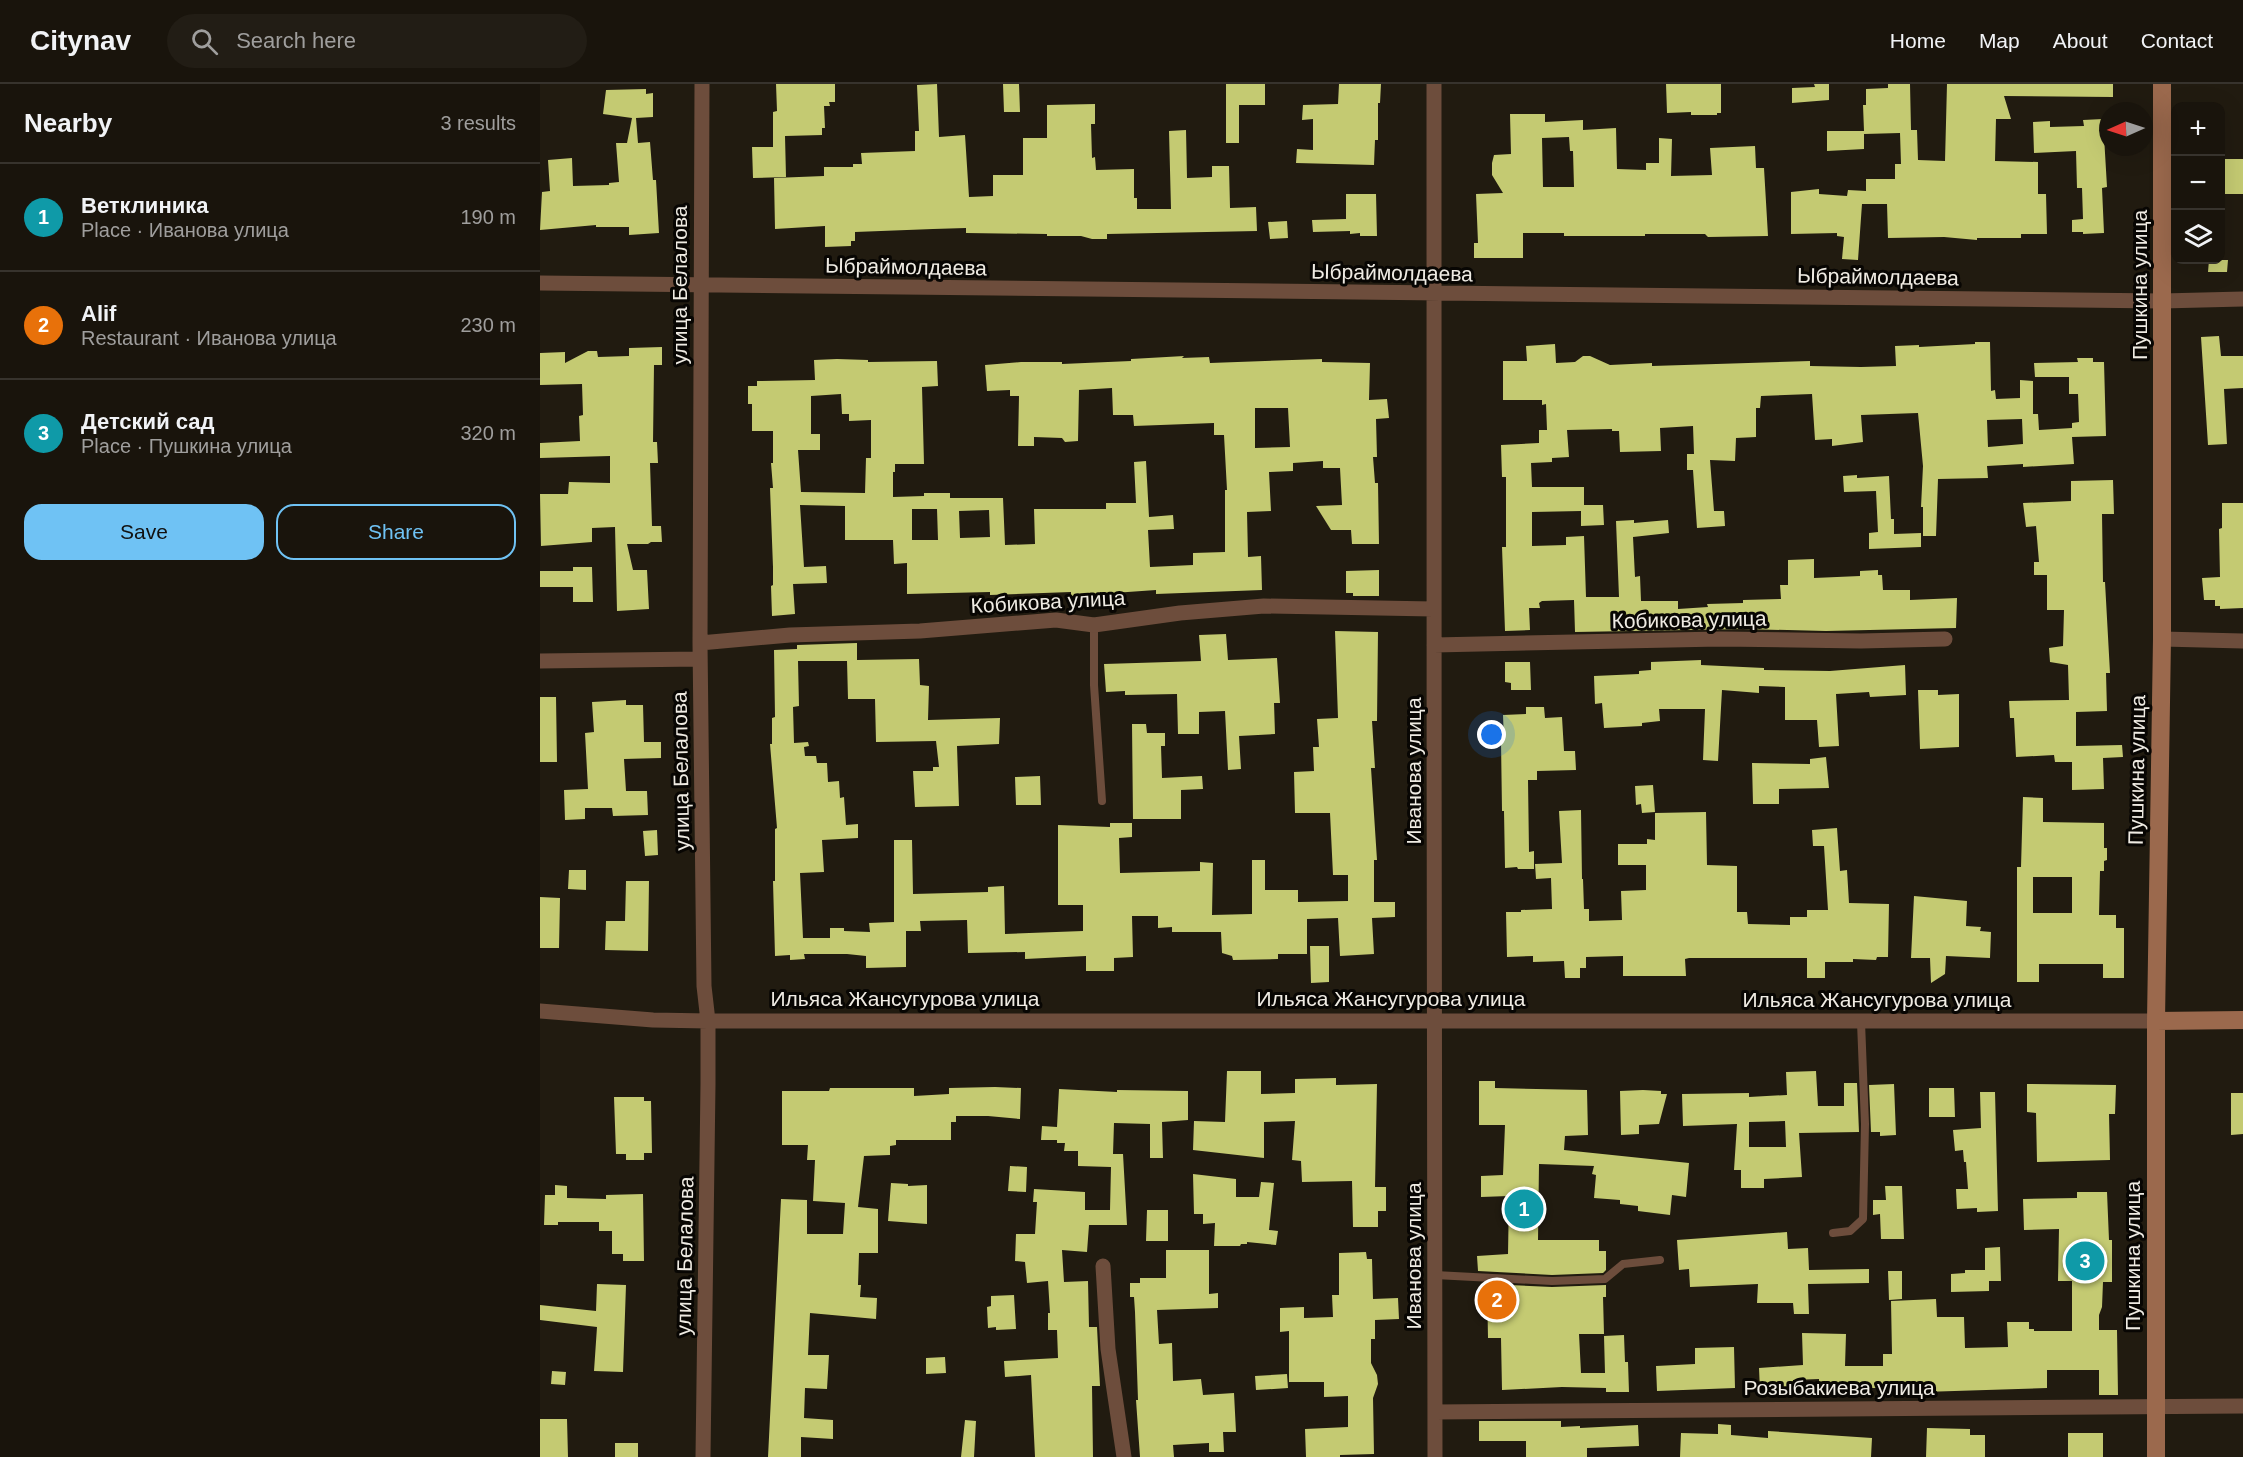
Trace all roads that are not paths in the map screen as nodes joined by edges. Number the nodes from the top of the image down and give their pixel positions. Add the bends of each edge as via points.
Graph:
1 (702, 84) edge
2 (1434, 84) edge
3 (2162, 84) edge
4 (540, 283) edge
5 (701, 286) junction
6 (1433, 294) junction
7 (2243, 299) edge
8 (2162, 301) junction
9 (1433, 609) junction
10 (1094, 625) junction
11 (1945, 639) dead end
12 (2162, 639) junction
13 (2243, 641) edge
14 (1434, 645) junction
15 (700, 651) junction
16 (540, 661) edge
17 (1102, 801) dead end
18 (540, 1011) edge
19 (2243, 1020) edge
20 (708, 1021) junction
21 (2156, 1021) junction
22 (1436, 1022) junction
23 (1861, 1022) junction
24 (1833, 1233) dead end
25 (1660, 1260) dead end
26 (1103, 1266) dead end
27 (1435, 1275) junction
28 (2156, 1406) junction
29 (2243, 1406) edge
30 (1435, 1412) junction
31 (703, 1457) edge
32 (1124, 1457) edge
33 (1435, 1457) edge
34 (2156, 1457) edge

1 - 5 street, улица Белалова
2 - 6 street, Иванова улица
3 - 8 street, Пушкина улица
4 - 5 street, Ыбраймолдаева
5 - 6 street, Ыбраймолдаева
5 - 15 street, улица Белалова
6 - 8 street, Ыбраймолдаева
6 - 9 street, Иванова улица
7 - 8 street, Ыбраймолдаева
8 - 12 street, Пушкина улица
9 - 10 street, Кобикова улица via 1264,606
9 - 14 street, Иванова улица
10 - 15 street, Кобикова улица via 1056,620 920,631 790,635
10 - 17 lane
11 - 14 street, Кобикова улица
12 - 13 street
12 - 21 street, Пушкина улица
14 - 22 street, Иванова улица
15 - 16 street, Кобикова улица
15 - 20 street, улица Белалова via 704,986
18 - 20 street, Ильяса Жансугурова улица
19 - 21 street, Ильяса Жансугурова улица
20 - 22 street, Ильяса Жансугурова улица
20 - 31 street, улица Белалова
21 - 23 street, Ильяса Жансугурова улица
21 - 28 street, Пушкина улица
22 - 23 street, Ильяса Жансугурова улица
22 - 27 street, Иванова улица
23 - 24 lane via 1863,1219 1850,1232
25 - 27 lane via 1623,1264 1605,1280
26 - 32 street via 1108,1349
27 - 30 street, Иванова улица
28 - 29 street, Розыбакиева улица
28 - 30 street, Розыбакиева улица
28 - 34 street, Пушкина улица
30 - 33 street, Иванова улица

